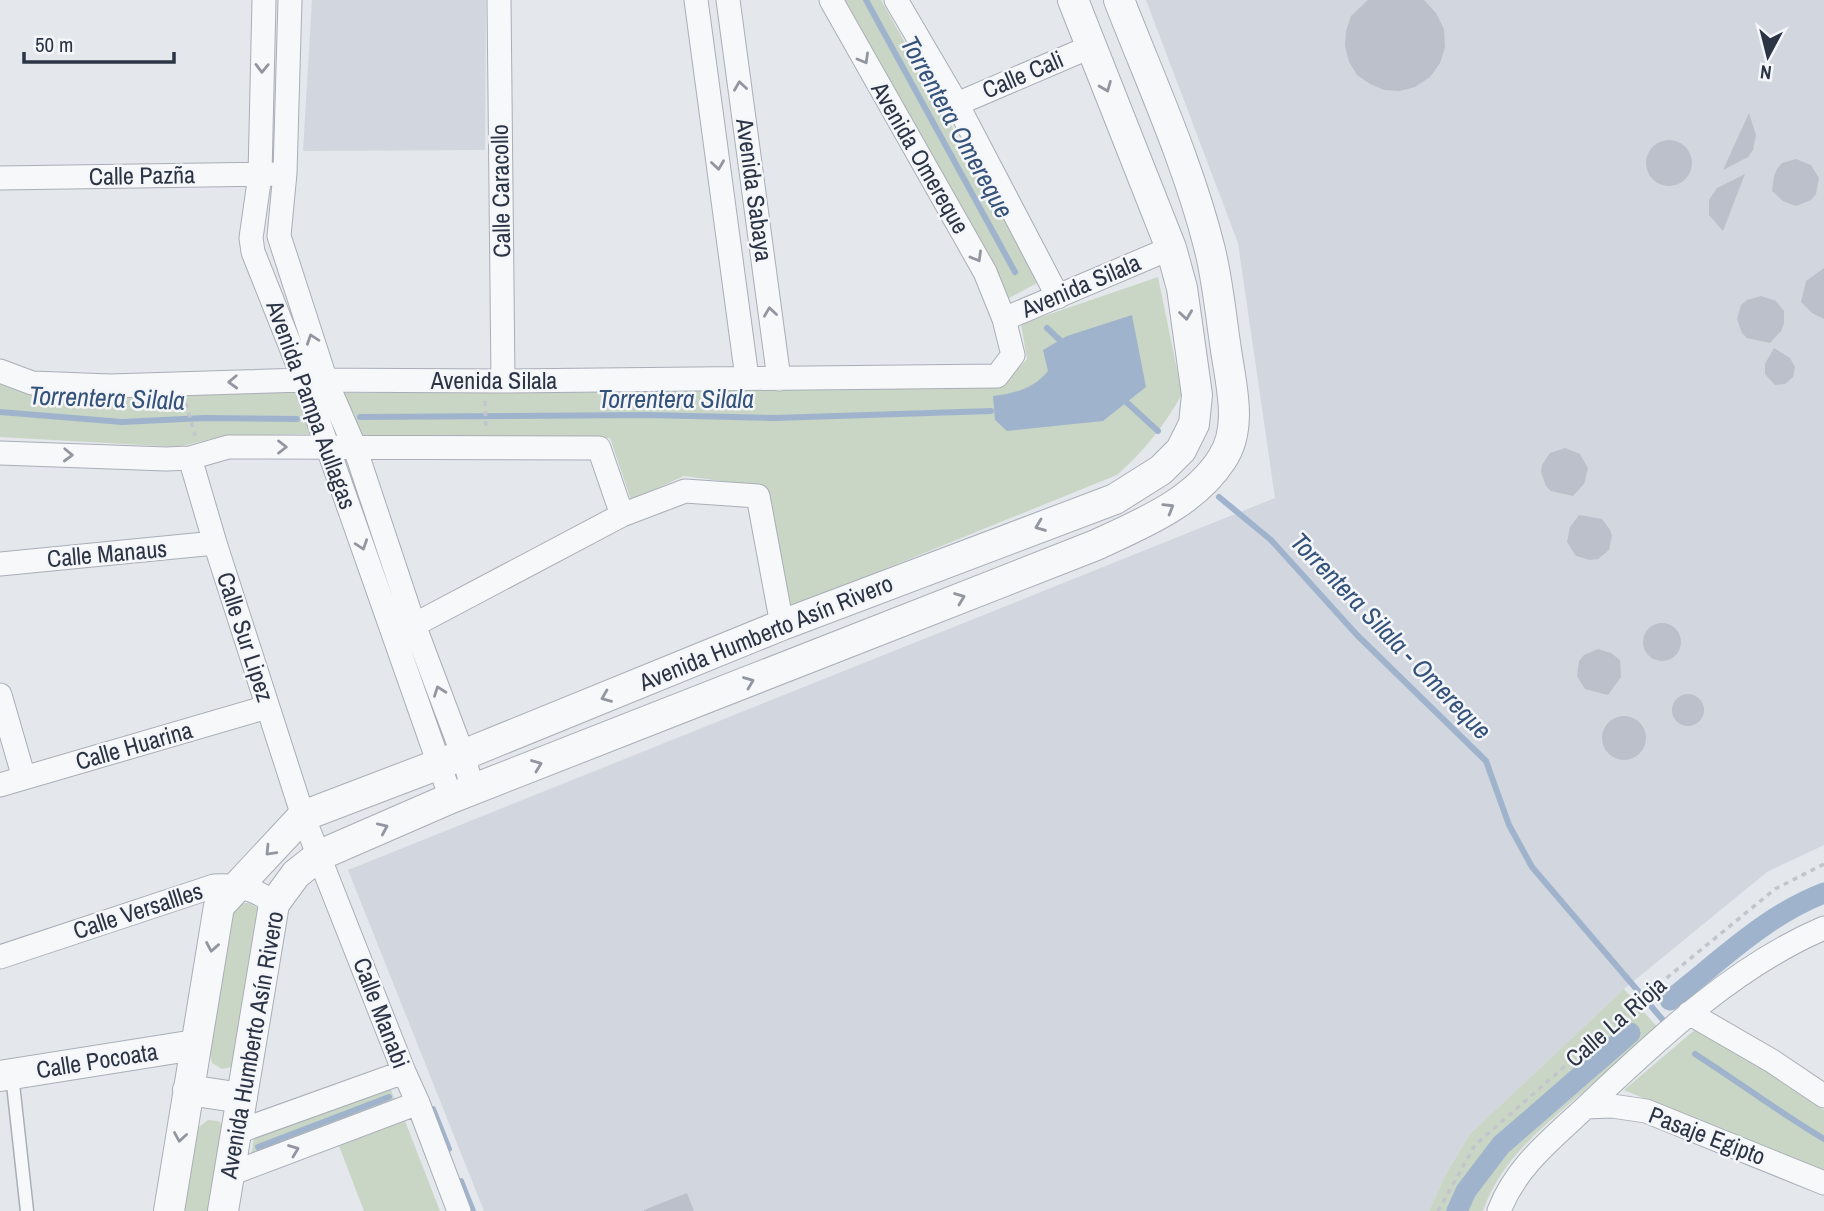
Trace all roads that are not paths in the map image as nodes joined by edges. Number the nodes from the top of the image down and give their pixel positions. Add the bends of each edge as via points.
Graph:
1 (264, 0) edge
2 (290, 0) edge
3 (499, 0) edge
4 (696, 0) edge
5 (729, 0) edge
6 (831, 0) edge
7 (896, 0) edge
8 (1073, 0) edge
9 (1119, 0) edge
10 (1090, 47) junction
11 (957, 104) junction
12 (285, 173) junction
13 (260, 175) junction
14 (0, 178) edge
15 (1171, 248) junction
16 (1058, 297) junction
17 (1004, 319) junction
18 (0, 371) edge
19 (747, 378) junction
20 (779, 379) junction
21 (315, 380) junction
22 (503, 381) junction
23 (328, 446) junction
24 (355, 448) junction
25 (0, 453) edge
26 (190, 458) junction
27 (1080, 511) junction
28 (622, 515) junction
29 (215, 544) junction
30 (1096, 545) junction
31 (0, 564) edge
32 (414, 625) junction
33 (782, 625) junction
34 (0, 695) edge
35 (267, 707) junction
36 (450, 759) junction
37 (24, 778) junction
38 (0, 785) edge
39 (462, 794) junction
40 (303, 816) junction
41 (320, 855) junction
42 (237, 885) junction
43 (274, 904) junction
44 (1824, 928) edge
45 (0, 957) edge
46 (1689, 1013) junction
47 (195, 1045) junction
48 (404, 1073) junction
49 (6, 1076) edge
50 (188, 1090) junction
51 (1824, 1096) edge
52 (242, 1098) junction
53 (418, 1103) junction
54 (1586, 1107) junction
55 (237, 1132) junction
56 (230, 1174) junction
57 (1824, 1183) edge
58 (27, 1211) edge
59 (169, 1211) edge
60 (223, 1211) edge
61 (459, 1211) edge
62 (1499, 1211) edge

1 -> 13 street, Avenida Pampa Aullagas
2 - 12 street, Avenida Pampa Aullagas
3 - 22 street, Calle Caracollo
4 -> 19 street, Avenida Sabaya
20 -> 5 street, Avenida Sabaya
6 -> 17 street, Avenida Omereque via 985,272
7 - 11 street
8 - 10 street, Avenida Humberto Asín Rivero
30 -> 9 street, Avenida Humberto Asín Rivero via 1140,525 1200,486 1223,459 1233,434 1233,397 1210,251 1183,166
10 - 11 street, Calle Cali
10 -> 15 street, Avenida Humberto Asín Rivero
11 - 16 street
12 - 13 street, Calle Pazña
21 -> 12 street, Avenida Pampa Aullagas via 279,236
13 - 14 street, Calle Pazña
13 - 21 street, Avenida Pampa Aullagas via 253,252
15 - 16 street, Avenida Silala
15 -> 27 street, Avenida Humberto Asín Rivero via 1182,288 1198,395 1194,424 1181,450 1161,470 1115,499
16 - 17 street, Avenida Silala
17 - 20 street, Avenida Silala via 1013,355 997,376
21 -> 18 street, Avenida Silala via 110,386 32,383
19 - 20 street, Avenida Silala
19 - 22 street, Avenida Silala
21 - 22 street, Avenida Silala
21 - 23 street, Avenida Pampa Aullagas
21 - 24 street, Avenida Pampa Aullagas
23 - 24 street
26 -> 23 street via 228,447
23 -> 36 street, Avenida Pampa Aullagas
24 - 28 street via 599,447
24 - 32 street, Avenida Pampa Aullagas
25 -> 26 street
26 - 29 street, Calle Sur Lipez
27 - 30 street
27 -> 33 street, Avenida Humberto Asín Rivero
28 - 32 street
28 - 33 street via 685,491 758,496
29 - 31 street, Calle Manaus
29 - 35 street, Calle Sur Lipez
39 -> 30 street, Avenida Humberto Asín Rivero
36 -> 32 street, Avenida Pampa Aullagas
33 -> 36 street, Avenida Humberto Asín Rivero
34 - 37 street
35 - 37 street, Calle Huarina
35 - 40 street, Calle Sur Lipez
36 - 39 street, Avenida Pampa Aullagas
36 - 40 street, Avenida Humberto Asín Rivero
37 - 38 street, Calle Huarina
41 -> 39 street, Avenida Humberto Asín Rivero
40 - 41 street, Calle Manabi
40 -> 42 street, Avenida Humberto Asín Rivero
41 - 43 street, Avenida Humberto Asín Rivero via 296,874
41 - 48 street, Calle Manabi
42 - 43 street, Calle Versallles
42 - 45 street, Calle Versallles via 214,886
42 -> 47 street, Avenida Humberto Asín Rivero via 219,906
43 - 52 street, Avenida Humberto Asín Rivero
44 - 46 street, Calle La Rioja via 1792,942
46 - 51 street
46 - 54 street, Calle La Rioja
47 - 49 street, Calle Pocoata
47 - 50 street, Avenida Humberto Asín Rivero
48 - 53 street, Calle Manabi
48 - 55 street
49 - 58 lane
50 - 52 street
50 -> 59 street, Avenida Humberto Asín Rivero
52 - 55 street, Avenida Humberto Asín Rivero
56 -> 53 street
53 - 61 street, Calle Manabi
54 - 57 street, Pasaje Egipto via 1612,1105 1646,1111
54 - 62 street, Calle La Rioja via 1524,1166
55 - 56 street, Avenida Humberto Asín Rivero
56 - 60 street, Avenida Humberto Asín Rivero

